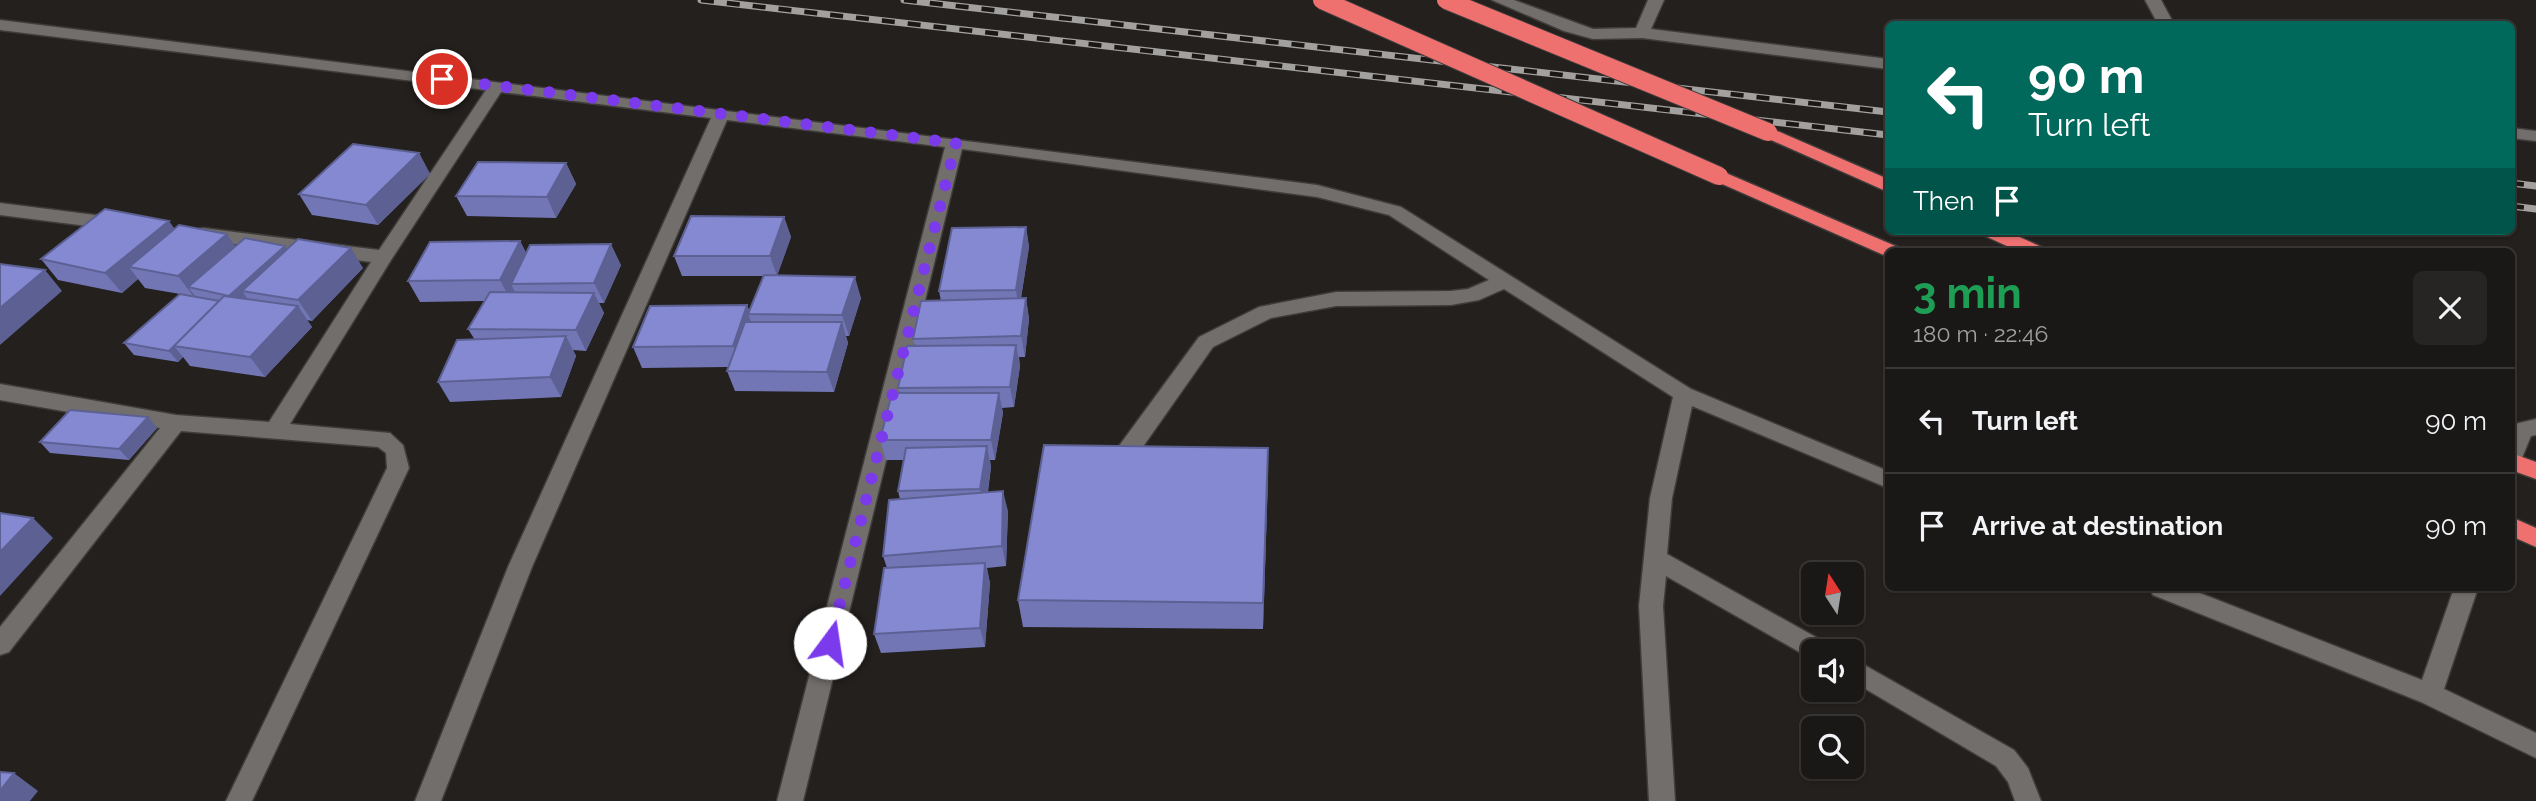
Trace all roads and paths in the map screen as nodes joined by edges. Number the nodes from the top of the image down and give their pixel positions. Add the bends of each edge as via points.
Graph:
1 (1322, 0) edge
2 (1446, 0) edge
3 (1500, 0) edge
4 (1656, 0) edge
5 (2153, 0) edge
6 (2164, 21) edge
7 (0, 25) edge
8 (1642, 33) junction
9 (1885, 64) edge
10 (497, 86) junction
11 (721, 114) junction
12 (2515, 133) edge
13 (2536, 136) edge
14 (956, 143) junction
15 (1885, 185) edge
16 (0, 209) edge
17 (137, 226) edge
18 (178, 231) edge
19 (1999, 235) edge
20 (1885, 248) edge
21 (2028, 248) edge
22 (384, 257) junction
23 (1504, 281) junction
24 (0, 391) edge
25 (1684, 394) junction
26 (176, 422) junction
27 (2536, 427) edge
28 (275, 431) junction
29 (2515, 450) edge
30 (1127, 452) edge
31 (2515, 462) edge
32 (2536, 471) edge
33 (1885, 479) edge
34 (2515, 528) edge
35 (2536, 538) edge
36 (1656, 559) junction
37 (2169, 591) edge
38 (2465, 591) edge
39 (1801, 641) edge
40 (0, 645) edge
41 (1864, 676) edge
42 (2430, 694) junction
43 (2536, 746) edge
44 (239, 801) edge
45 (428, 801) edge
46 (790, 801) edge
47 (1662, 801) edge
48 (2028, 801) edge

1 - 20 highway, bridge
2 - 15 highway, bridge
3 - 8 street via 1570,29 1593,34
4 - 8 street
5 - 6 street
7 - 10 street
8 - 9 street
10 - 11 street
10 - 22 street
11 - 14 street
11 - 45 street via 520,567
12 - 13 street
14 - 23 street via 1317,191 1395,211
14 - 46 street
16 - 17 street
18 - 22 street
19 - 21 highway
22 - 28 street
23 - 25 street
23 - 30 street via 1472,295 1451,298 1336,299 1266,312 1206,342
24 - 26 street
25 - 33 street
25 - 36 street via 1661,498
26 - 28 street
26 - 40 street
27 - 29 street via 2523,430
28 - 44 street via 383,439 394,445 398,468
31 - 32 highway
34 - 35 highway
36 - 39 street
36 - 47 street via 1651,606
37 - 42 street
38 - 42 street
41 - 48 street via 2005,758 2019,776
42 - 43 street

